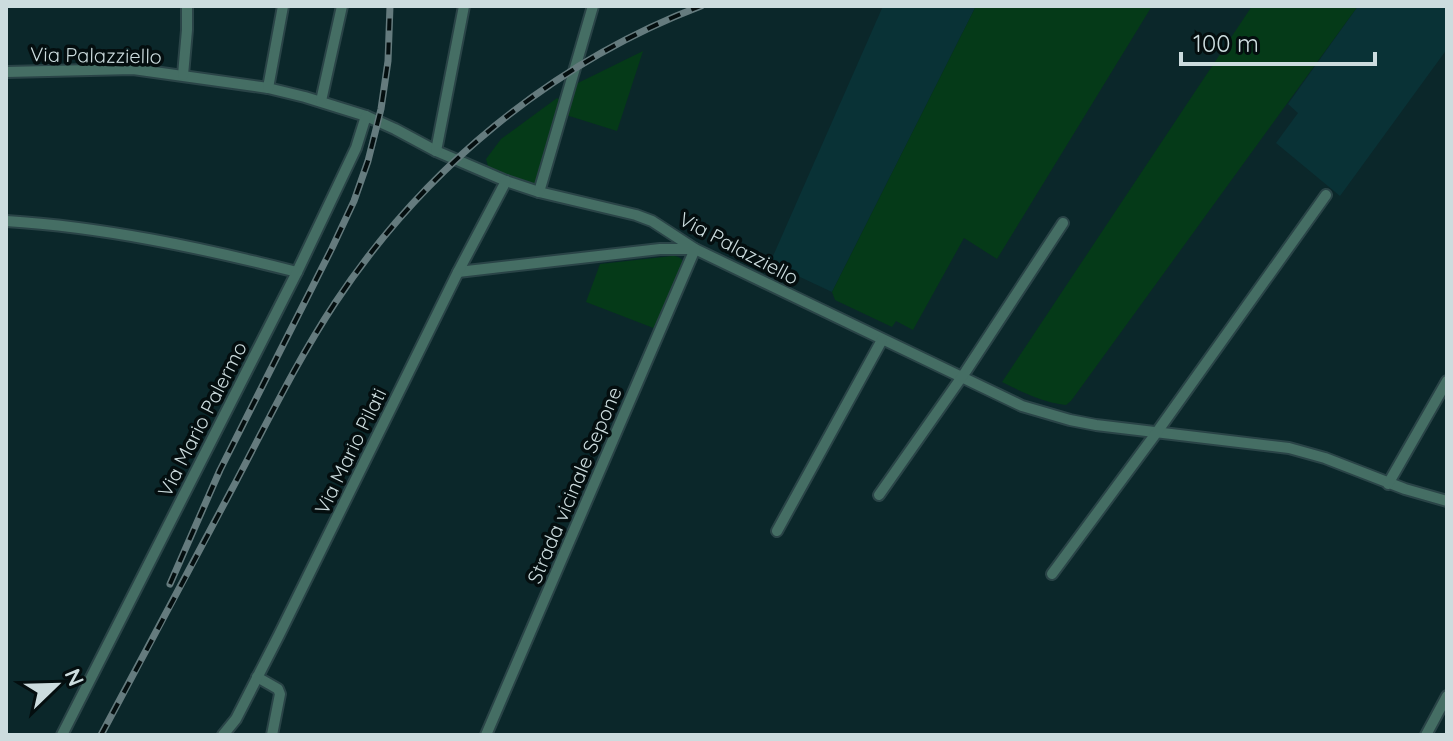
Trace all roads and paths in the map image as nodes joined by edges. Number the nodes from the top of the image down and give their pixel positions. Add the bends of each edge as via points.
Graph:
1 (187, 6) edge
2 (283, 6) edge
3 (342, 6) edge
4 (464, 6) edge
5 (593, 6) edge
6 (6, 72) edge
7 (183, 75) junction
8 (268, 88) junction
9 (321, 101) junction
10 (366, 116) junction
11 (436, 151) junction
12 (506, 181) junction
13 (539, 192) junction
14 (1326, 195) dead end
15 (6, 221) edge
16 (1063, 223) dead end
17 (695, 249) junction
18 (297, 272) junction
19 (458, 272) junction
20 (882, 340) junction
21 (962, 377) junction
22 (1447, 381) edge
23 (1157, 432) junction
24 (1388, 484) junction
25 (879, 495) dead end
26 (1447, 501) edge
27 (777, 531) dead end
28 (1052, 574) dead end
29 (257, 677) junction
30 (1447, 696) edge
31 (62, 735) edge
32 (223, 735) edge
33 (272, 735) edge
34 (486, 735) edge
35 (1426, 735) edge

1 - 7 street
2 - 8 street
3 - 9 street
4 - 11 street
5 - 13 street
6 - 7 street, Via Palazziello via 133,69
7 - 8 street, Via Palazziello
8 - 9 street, Via Palazziello
9 - 10 street, Via Palazziello
10 - 11 street, Via Palazziello
10 - 18 street, Via Mario Palermo
11 - 12 street, Via Palazziello
12 - 13 street, Via Palazziello
12 - 19 street, Via Mario Pilati
13 - 17 street, Via Palazziello via 636,215
14 - 23 street
15 - 18 street via 134,236
16 - 21 street
17 - 19 street
17 - 20 street, Via Palazziello
17 - 34 street, Strada vicinale Sepone
18 - 31 street, Via Mario Palermo
19 - 29 street, Via Mario Pilati
20 - 21 street, Via Palazziello
20 - 27 street
21 - 23 street, Via Palazziello via 1022,406 1070,420
21 - 25 street
22 - 24 street
23 - 24 street, Via Palazziello via 1289,448
23 - 28 street
24 - 26 street, Via Palazziello
29 - 32 street, Via Mario Pilati
29 - 33 street via 280,694
30 - 35 street

